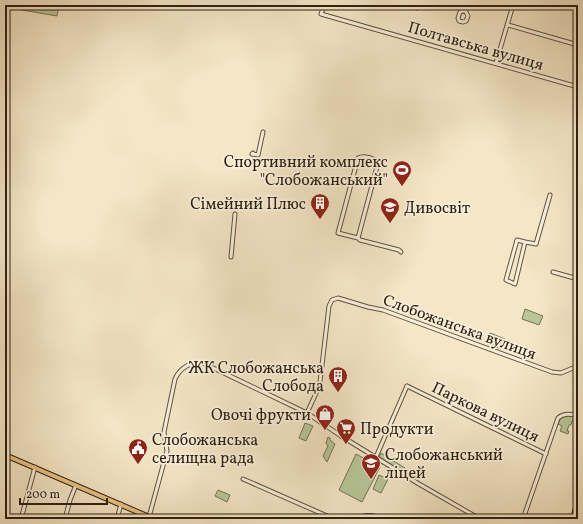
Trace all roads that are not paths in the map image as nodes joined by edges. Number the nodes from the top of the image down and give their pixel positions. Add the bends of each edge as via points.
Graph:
1 (324, 5) edge
2 (413, 5) edge
3 (420, 5) edge
4 (467, 5) edge
5 (513, 5) edge
6 (465, 10) dead end
7 (508, 25) junction
8 (578, 45) edge
9 (496, 63) junction
10 (578, 87) edge
11 (263, 132) dead end
12 (253, 153) dead end
13 (550, 195) dead end
14 (236, 214) dead end
15 (358, 238) junction
16 (525, 242) junction
17 (400, 252) dead end
18 (231, 257) dead end
19 (553, 272) dead end
20 (578, 279) edge
21 (578, 366) edge
22 (307, 413) junction
23 (578, 414) edge
24 (546, 454) junction
25 (5, 455) edge
26 (376, 457) junction
27 (35, 468) junction
28 (243, 479) dead end
29 (76, 485) junction
30 (578, 500) edge
31 (121, 504) junction
32 (149, 517) junction
33 (21, 519) edge
34 (65, 519) edge
35 (117, 519) edge
36 (154, 519) edge
37 (334, 519) edge
38 (355, 519) edge
39 (385, 519) edge
40 (480, 519) edge
41 (523, 519) edge
42 (573, 519) edge

1 - 9 street, Полтавська вулиця via 321,14
2 - 3 street via 416,8
4 - 6 street
5 - 7 street
7 - 8 street
7 - 9 street
9 - 10 street, Полтавська вулиця
11 - 12 street via 258,155
13 - 16 street via 536,244
14 - 18 street
15 - 15 street via 378,163 372,158 362,156 358,158 338,233
15 - 17 street
16 - 16 street via 522,256 515,284 506,280 517,240
19 - 20 street
21 - 22 street, Слобожанська вулиця via 561,373 552,372 383,310 338,298 332,300 329,306 320,382
22 - 26 street
22 - 32 street via 203,363 189,365 179,372 175,379 164,432 168,451
23 - 24 street via 566,414 558,418
24 - 26 street, Паркова вулиця via 407,386
24 - 41 street
25 - 27 main road
26 - 40 street
27 - 29 main road
27 - 33 street
28 - 37 street
29 - 31 main road
29 - 34 street
30 - 42 main road
31 - 32 main road
31 - 35 street
32 - 36 main road
38 - 39 street via 360,516 372,516

